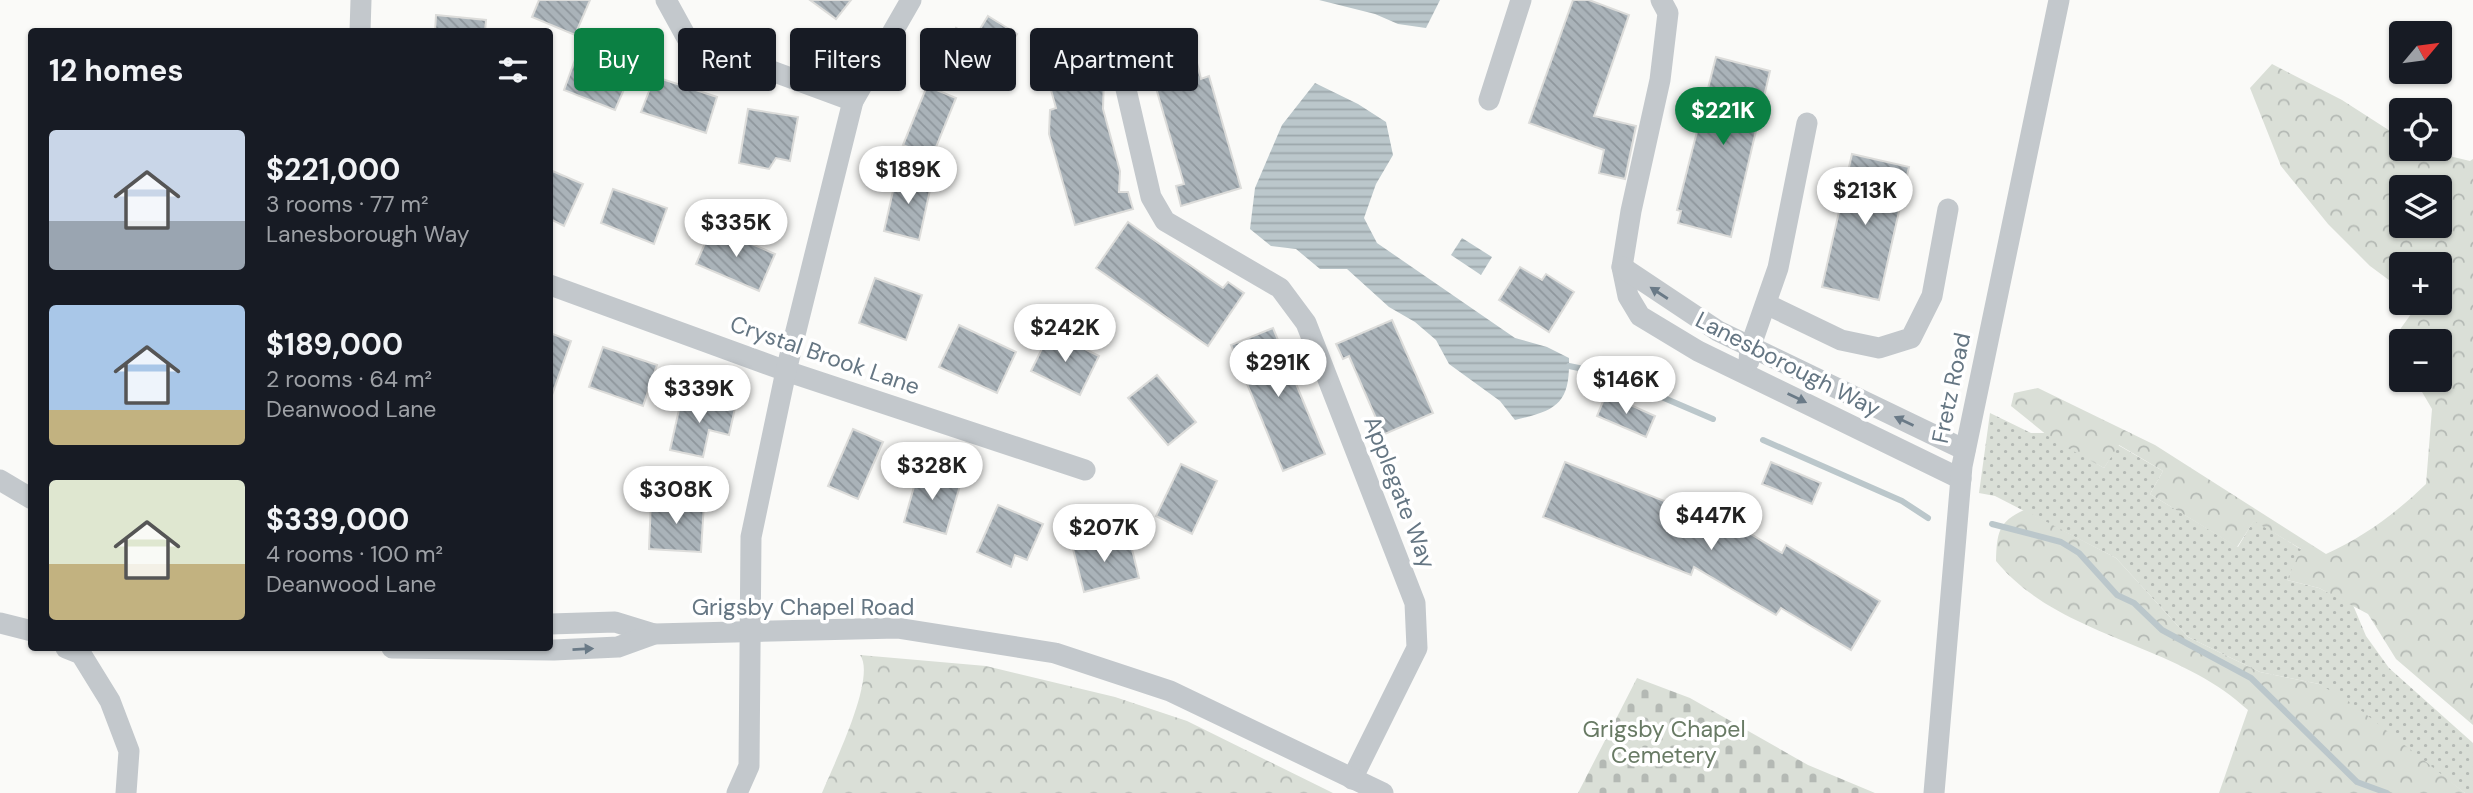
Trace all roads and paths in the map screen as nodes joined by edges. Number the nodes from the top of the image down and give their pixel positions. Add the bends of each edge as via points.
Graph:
1 (361, 0) edge
2 (666, 0) edge
3 (911, 0) edge
4 (1521, 0) edge
5 (1661, 0) edge
6 (2059, 0) edge
7 (360, 28) edge
8 (1126, 91) edge
9 (1489, 100) dead end
10 (853, 101) junction
11 (1807, 123) dead end
12 (1948, 209) dead end
13 (1622, 267) junction
14 (553, 286) edge
15 (1766, 304) junction
16 (1750, 348) junction
17 (786, 371) junction
18 (1747, 374) junction
19 (1866, 403) junction
20 (1854, 427) junction
21 (1965, 450) junction
22 (1084, 470) dead end
23 (1961, 479) junction
24 (0, 480) edge
25 (28, 497) edge
26 (0, 623) edge
27 (553, 624) edge
28 (28, 630) edge
29 (752, 631) junction
30 (654, 634) junction
31 (553, 650) edge
32 (78, 651) edge
33 (1352, 779) junction
34 (126, 793) edge
35 (737, 793) edge
36 (1383, 793) edge
37 (1934, 793) edge

1 - 7 street
2 - 10 street via 688,40
3 - 10 street
4 - 9 street
5 - 13 street, Lanesborough Way via 1668,13 1660,80
6 - 21 street, Fretz Road
8 - 33 street, Applegate Way via 1151,197 1165,221 1280,288 1306,323 1415,603 1418,648
10 - 17 street
11 - 15 street via 1778,268
12 - 15 street via 1932,296 1911,338 1879,348 1841,340
16 -> 13 street, Lanesborough Way
13 - 18 street, Lanesborough Way via 1628,296 1640,316
14 - 17 street, Crystal Brook Lane
15 - 16 street
16 - 18 street
16 - 19 street, Lanesborough Way
17 - 22 street, Crystal Brook Lane
17 - 29 street via 751,537
18 -> 20 street, Lanesborough Way
19 - 20 street
21 -> 19 street, Lanesborough Way
20 - 23 street, Lanesborough Way
21 - 23 street, Fretz Road
23 - 37 street, Fretz Road
24 - 25 street
26 - 28 street
27 - 30 street, Grigsby Chapel Road via 615,622
29 - 30 street, Grigsby Chapel Road
29 - 33 street, Grigsby Chapel Road via 897,628 1055,653 1170,691
29 - 35 street via 748,766
31 -> 30 street, Grigsby Chapel Road via 618,647
32 - 34 street via 110,701 129,751
33 - 36 street, Grigsby Chapel Road

